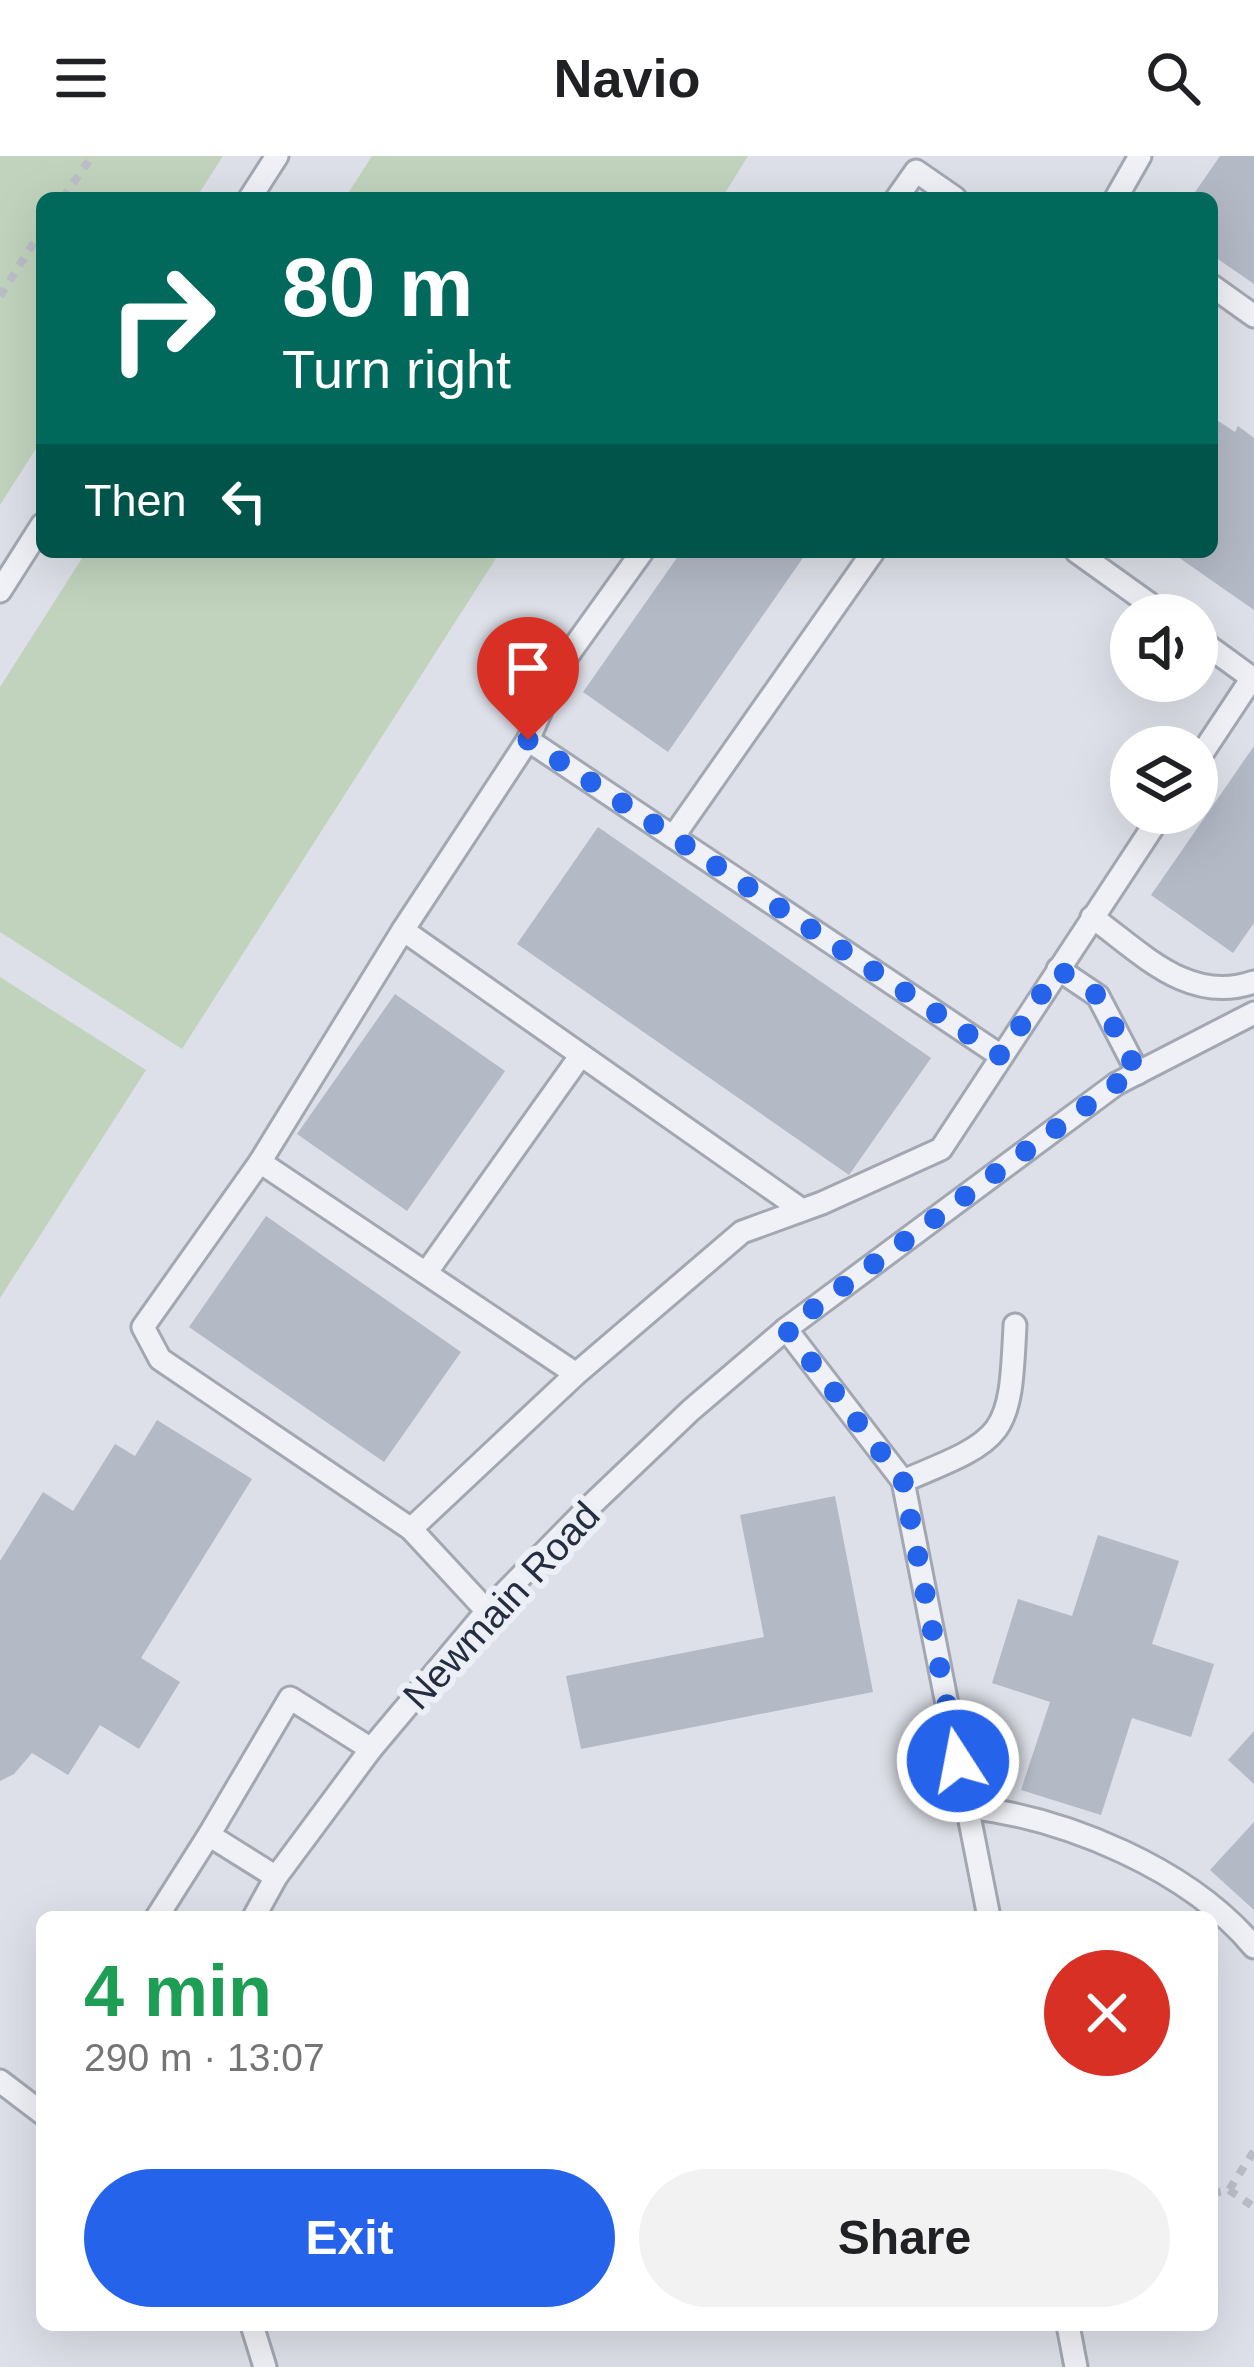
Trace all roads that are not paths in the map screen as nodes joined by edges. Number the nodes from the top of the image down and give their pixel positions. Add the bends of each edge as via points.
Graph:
1 (277, 156) edge
2 (1140, 156) edge
3 (254, 192) edge
4 (901, 192) edge
5 (946, 192) edge
6 (1119, 192) edge
7 (1218, 290) edge
8 (1254, 316) edge
9 (36, 534) edge
10 (638, 558) edge
11 (869, 558) edge
12 (1086, 558) edge
13 (0, 591) edge
14 (1136, 594) edge
15 (1218, 653) edge
16 (1218, 729) edge
17 (528, 740) junction
18 (1148, 834) edge
19 (673, 837) junction
20 (1092, 917) junction
21 (403, 930) junction
22 (1058, 969) junction
23 (1254, 982) edge
24 (1254, 1013) edge
25 (581, 1055) junction
26 (1001, 1056) junction
27 (1138, 1073) junction
28 (260, 1162) junction
29 (802, 1210) junction
30 (426, 1273) junction
31 (1015, 1325) dead end
32 (786, 1329) junction
33 (576, 1374) junction
34 (903, 1481) junction
35 (411, 1529) junction
36 (487, 1611) junction
37 (371, 1749) junction
38 (968, 1808) junction
39 (209, 1835) junction
40 (276, 1877) junction
41 (161, 1911) edge
42 (257, 1911) edge
43 (988, 1911) edge
44 (1217, 1911) edge
45 (1218, 1912) edge
46 (1254, 1947) edge
47 (0, 2081) edge
48 (36, 2109) edge
49 (254, 2331) edge
50 (1070, 2331) edge
51 (265, 2367) edge
52 (1076, 2367) edge

1 - 3 lane
2 - 6 lane
4 - 5 lane via 916,171
7 - 8 lane
9 - 13 lane
10 - 17 lane via 560,665
11 - 19 lane
12 - 14 lane
15 - 16 lane via 1252,678
17 - 19 lane
17 - 21 lane
18 - 20 lane
19 - 26 lane
20 - 22 lane
20 - 23 lane via 1185,983 1232,990
21 - 25 lane
21 - 28 lane
22 - 26 lane
22 - 27 lane via 1098,996
24 - 27 lane, Newmain Road
25 - 29 lane
25 - 30 lane
26 - 29 lane via 941,1149
27 - 32 lane, Newmain Road
28 - 30 lane
28 - 35 lane via 142,1327 160,1359
29 - 33 lane via 742,1232
30 - 33 lane
31 - 34 lane via 1012,1394 1001,1424 986,1442
32 - 34 lane
32 - 36 lane, Newmain Road
33 - 35 lane
34 - 38 lane
35 - 36 lane
36 - 37 lane, Newmain Road
37 - 39 lane via 290,1698
37 - 40 lane, Newmain Road
38 - 43 lane
38 - 44 lane via 1018,1813 1150,1864
39 - 40 lane
39 - 41 lane
40 - 42 lane, Newmain Road
45 - 46 lane
47 - 48 lane
49 - 51 lane
50 - 52 lane

